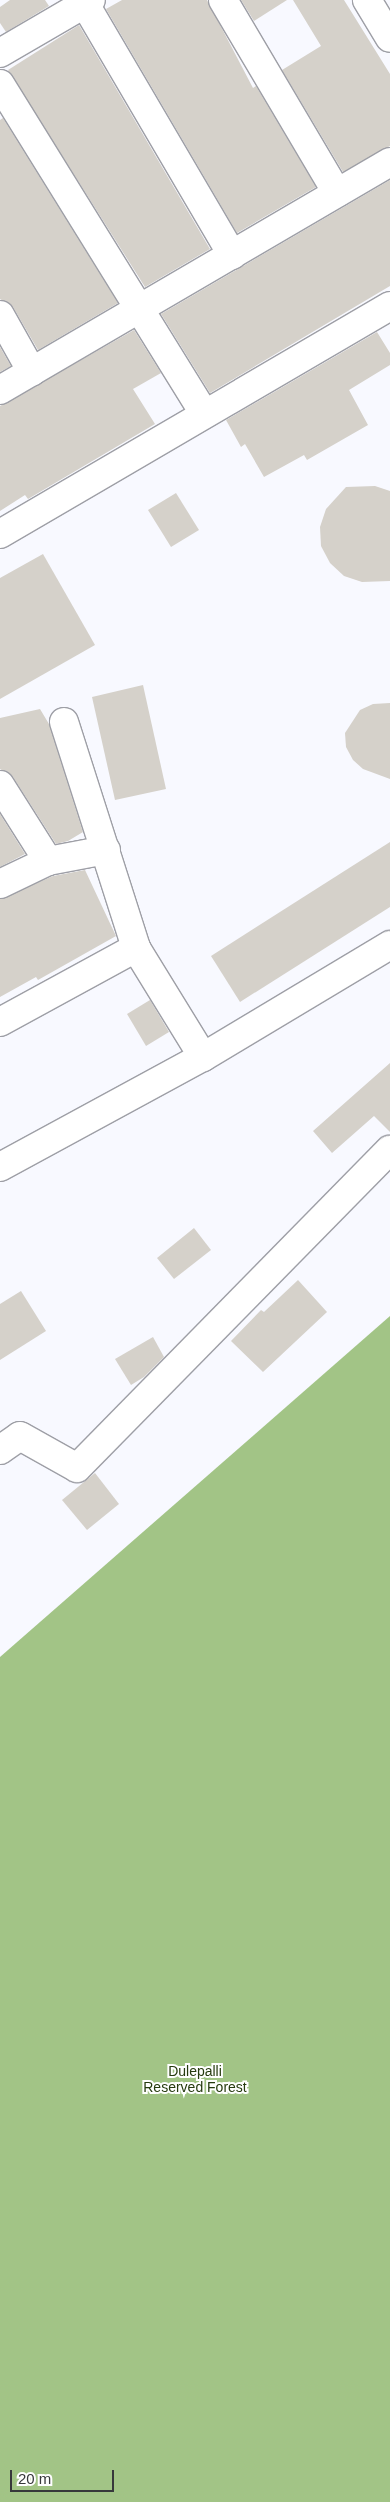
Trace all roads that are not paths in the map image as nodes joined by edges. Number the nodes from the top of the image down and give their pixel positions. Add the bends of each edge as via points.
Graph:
1 (223, 0) edge
2 (367, 0) edge
3 (88, 2) edge
4 (390, 38) edge
5 (0, 53) edge
6 (0, 84) edge
7 (390, 162) edge
8 (338, 192) junction
9 (232, 255) junction
10 (390, 306) edge
11 (139, 309) junction
12 (0, 316) edge
13 (32, 372) junction
14 (0, 390) edge
15 (205, 414) junction
16 (0, 534) edge
17 (64, 722) dead end
18 (0, 785) edge
19 (106, 850) junction
20 (48, 860) junction
21 (0, 884) edge
22 (390, 946) edge
23 (136, 948) junction
24 (0, 1022) edge
25 (203, 1057) junction
26 (390, 1150) edge
27 (0, 1167) edge
28 (0, 1450) edge

1 - 8 street
2 - 4 street
3 - 5 street
3 - 9 street
6 - 11 street
7 - 8 street
8 - 9 street
9 - 11 street
10 - 15 street
11 - 13 street
11 - 15 street
12 - 13 street
13 - 14 street
15 - 16 street
17 - 19 street
18 - 20 street
19 - 20 street
19 - 23 street
20 - 21 street
22 - 25 street
23 - 24 street
23 - 25 street
25 - 27 street
26 - 28 street via 77,1468 20,1436

